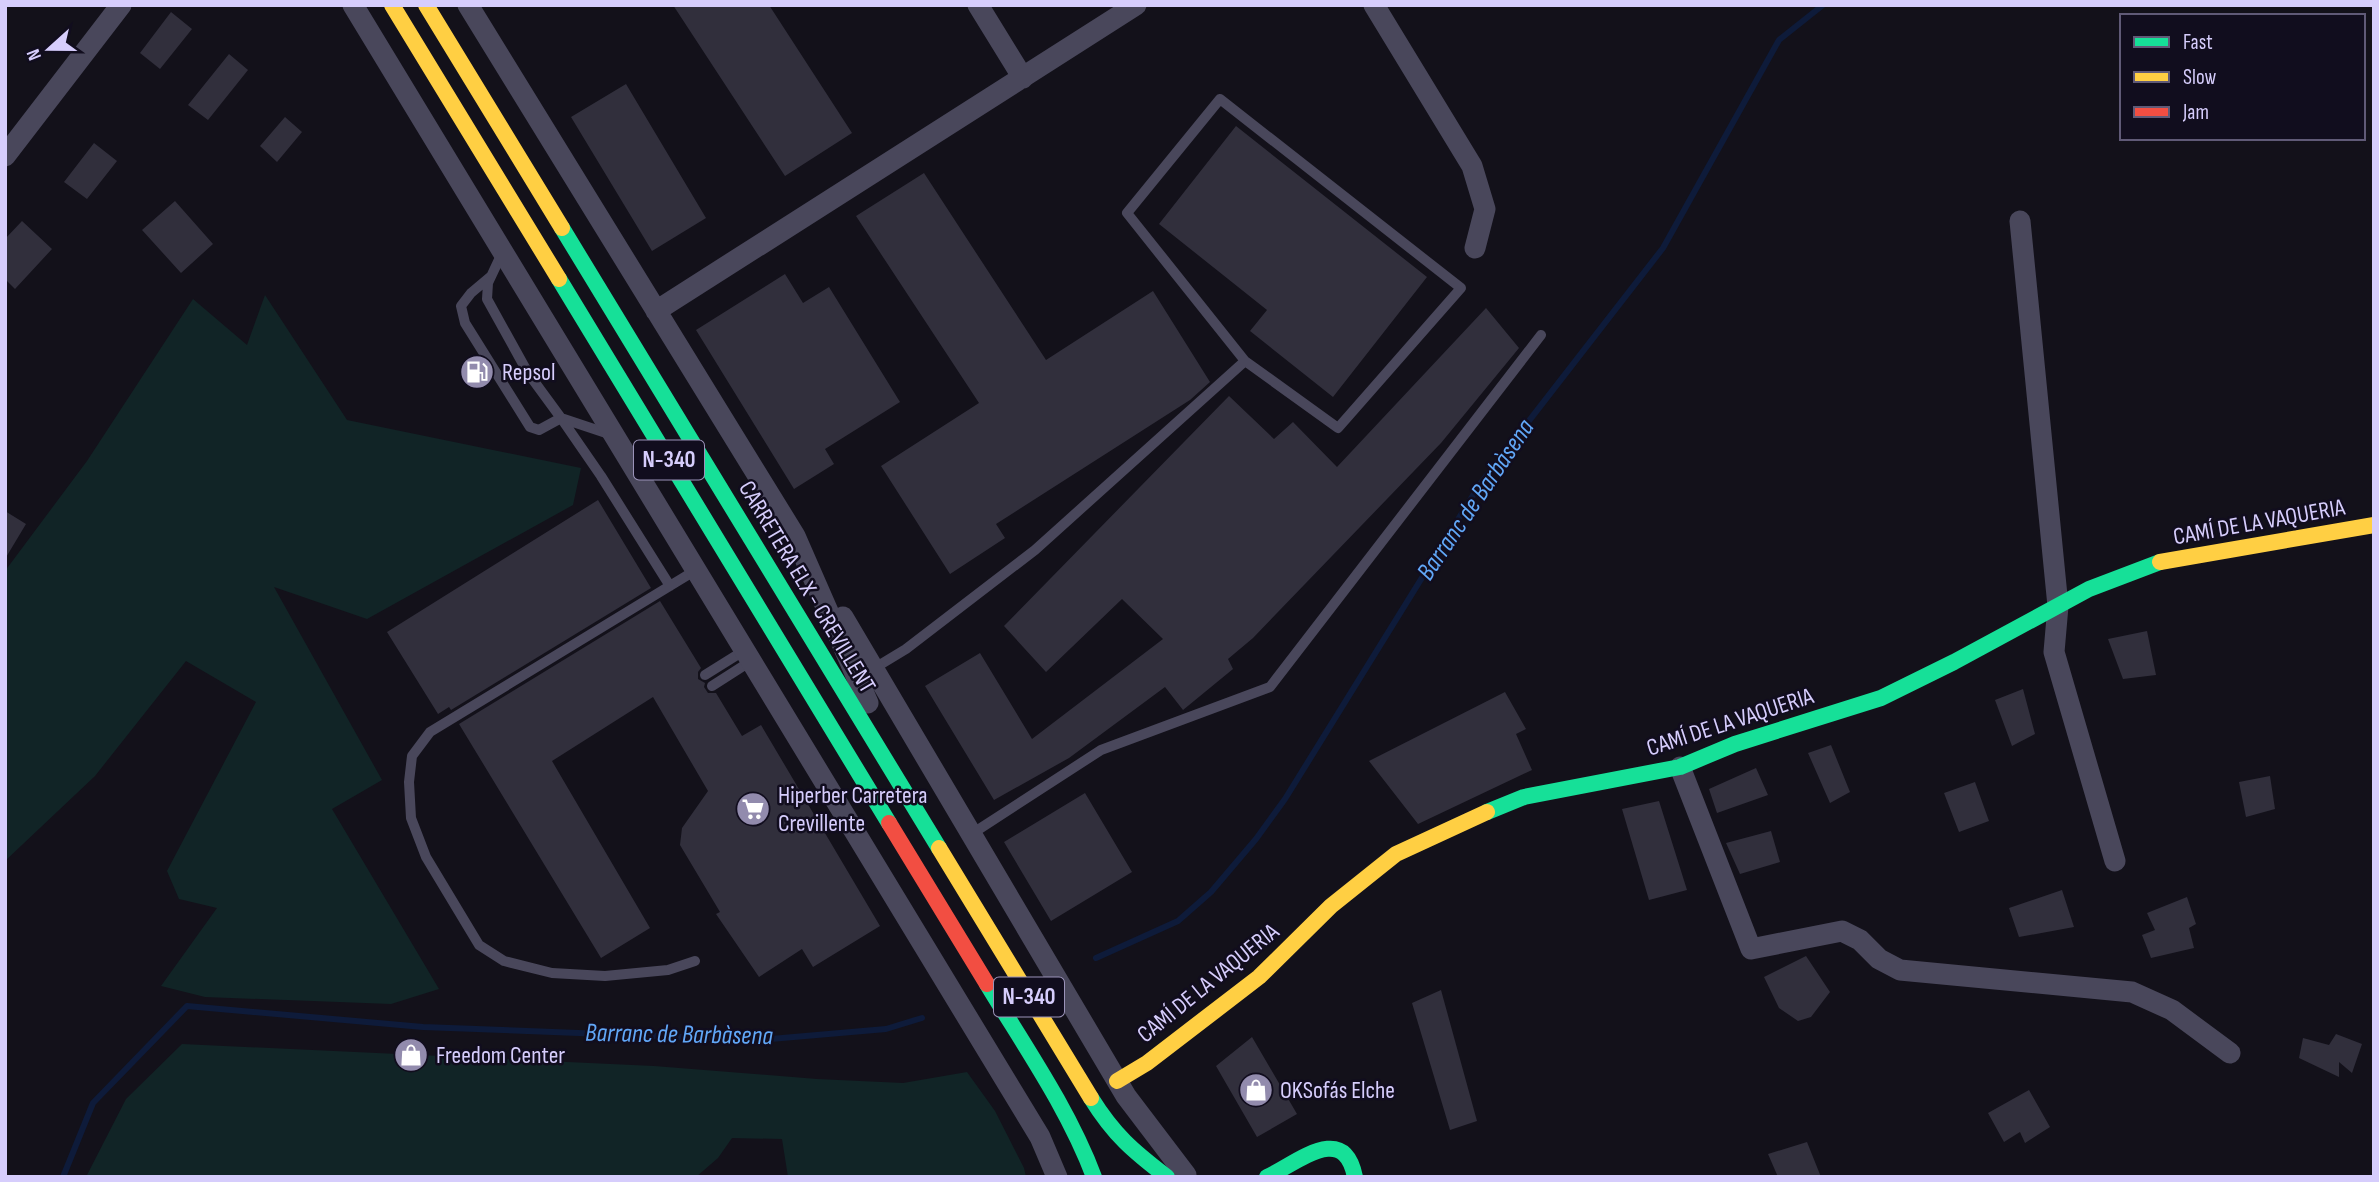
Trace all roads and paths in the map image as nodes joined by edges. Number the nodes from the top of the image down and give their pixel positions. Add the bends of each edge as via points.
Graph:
1 (121, 5) edge
2 (353, 5) edge
3 (392, 5) edge
4 (426, 5) edge
5 (468, 5) edge
6 (978, 5) edge
7 (1136, 5) edge
8 (1374, 5) edge
9 (1023, 78) junction
10 (5, 156) edge
11 (2020, 221) dead end
12 (1475, 248) dead end
13 (503, 251) junction
14 (490, 278) junction
15 (656, 311) junction
16 (1541, 335) dead end
17 (1245, 361) junction
18 (561, 418) junction
19 (615, 436) junction
20 (2374, 525) edge
21 (795, 536) junction
22 (696, 570) junction
23 (670, 586) junction
24 (2058, 606) junction
25 (748, 655) junction
26 (873, 668) junction
27 (705, 675) dead end
28 (712, 686) dead end
29 (788, 722) junction
30 (1680, 767) junction
31 (910, 801) junction
32 (970, 835) junction
33 (2115, 861) dead end
34 (946, 915) junction
35 (695, 961) dead end
36 (2230, 1053) dead end
37 (1117, 1081) junction
38 (1316, 1152) junction
39 (1178, 1176) edge
40 (1057, 1177) edge
41 (1094, 1177) edge
42 (1268, 1177) edge
43 (1297, 1177) edge
44 (1355, 1177) edge

1 - 10 street
2 - 13 street
3 - 34 main road, N-340
4 - 31 main road, CARRETERA ELX - CREVILLENT / N-340
5 - 15 street
6 - 9 street
7 - 9 street
8 - 12 street via 1472,166 1485,209
9 - 15 street
11 - 24 street
13 - 14 lane
13 - 19 street
14 - 18 lane via 486,299 528,373
14 - 18 lane via 461,306 465,323 530,426 539,430
15 - 21 street
16 - 32 lane via 1270,687 1101,750
17 - 17 lane via 1338,428 1461,288 1220,99 1127,213
17 - 26 lane via 1035,551 906,649
18 - 19 lane
18 - 23 lane
19 - 22 street
20 - 24 main road, CAMÍ DE LA VAQUERIA via 2156,563
21 - 26 street
21 - 31 street
22 - 23 lane
22 - 25 street
23 - 35 lane via 430,732 412,756 411,818 426,857 480,945 504,961 552,973 605,976 668,970
24 - 30 main road, CAMÍ DE LA VAQUERIA via 1881,698 1735,744
24 - 33 street via 2054,652
25 - 27 lane
25 - 28 lane
25 - 29 street
26 - 32 street
29 - 34 street
29 - 40 street via 1040,1137
30 - 36 street via 1751,948 1842,931 1900,970 2132,992 2172,1010
30 - 37 main road, CAMÍ DE LA VAQUERIA via 1524,797 1396,854 1331,906 1259,977
31 - 39 main road, CARRETERA ELX - CREVILLENT / N-340 via 1105,1120 1131,1150
32 - 37 street
34 - 41 main road, N-340 via 1060,1104
37 - 39 street
38 - 42 main road
38 - 43 main road
38 - 44 main road via 1339,1148 1350,1159

